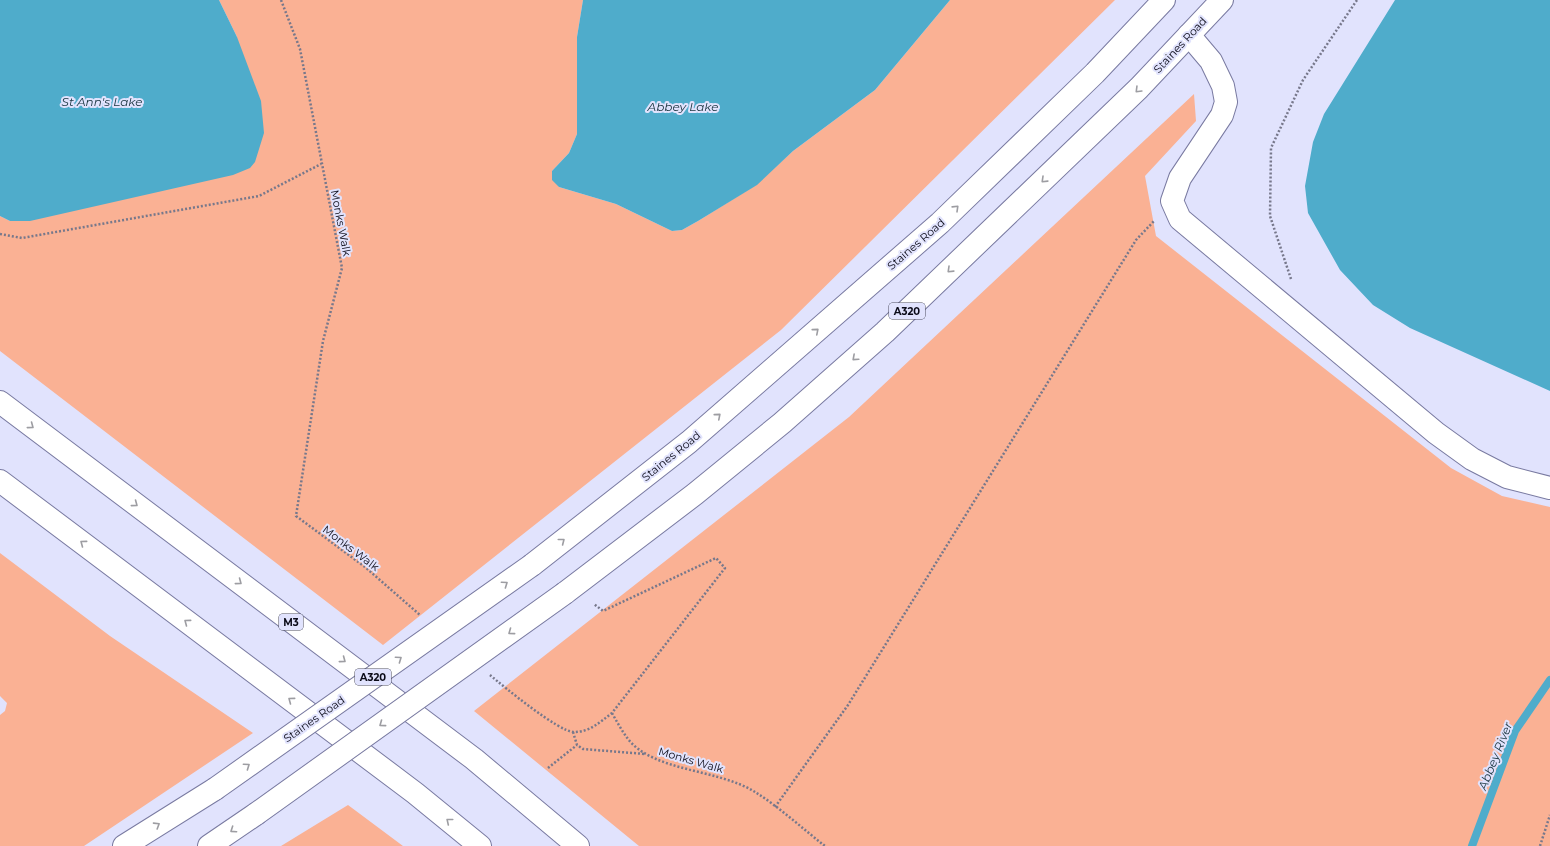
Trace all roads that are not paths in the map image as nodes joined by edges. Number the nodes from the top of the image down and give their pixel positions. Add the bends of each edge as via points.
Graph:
1 (1164, 0) edge
2 (1222, 0) edge
3 (1189, 34) junction
4 (0, 402) edge
5 (0, 481) edge
6 (1550, 488) edge
7 (124, 846) edge
8 (209, 846) edge
9 (480, 846) edge
10 (578, 846) edge

7 -> 1 main road, Staines Road / A320, bridge via 215,789 532,565 689,442 940,223 1095,73
2 - 3 main road, Staines Road / A320
3 - 6 main road via 1211,61 1223,86 1226,102 1222,115 1180,178 1172,201 1180,219 1436,433 1472,459 1507,477
3 -> 8 main road, Staines Road / A320, bridge via 1139,88 886,332 782,423 701,490 565,594
4 -> 10 main road, M3 via 474,759
9 -> 5 main road via 415,793

